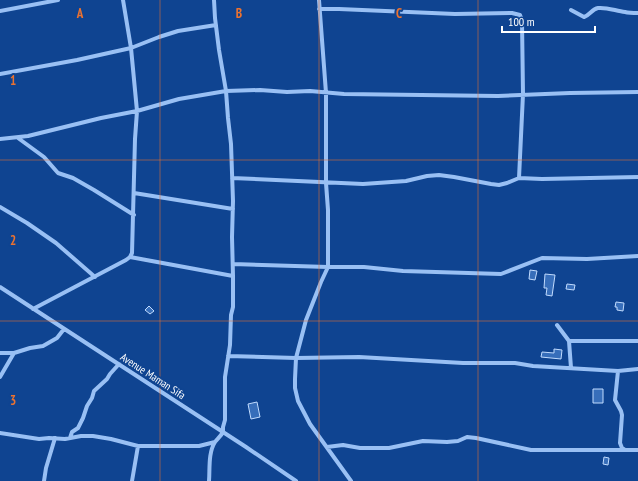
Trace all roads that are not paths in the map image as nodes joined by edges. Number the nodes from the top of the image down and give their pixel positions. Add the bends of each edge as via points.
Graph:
1 (58, 0) edge
2 (123, 0) edge
3 (214, 0) edge
4 (319, 0) edge
5 (319, 10) junction
6 (571, 10) dead end
7 (0, 11) edge
8 (638, 13) edge
9 (216, 26) junction
10 (131, 48) junction
11 (0, 74) edge
12 (226, 91) junction
13 (326, 92) junction
14 (638, 92) edge
15 (523, 94) junction
16 (137, 111) junction
17 (17, 138) junction
18 (0, 140) edge
19 (638, 177) edge
20 (232, 178) junction
21 (519, 178) junction
22 (326, 183) junction
23 (134, 193) junction
24 (0, 207) edge
25 (233, 208) junction
26 (134, 215) junction
27 (638, 256) edge
28 (130, 257) junction
29 (233, 264) junction
30 (328, 267) junction
31 (233, 276) junction
32 (95, 277) junction
33 (0, 287) edge
34 (33, 309) junction
35 (557, 325) dead end
36 (64, 329) junction
37 (569, 341) junction
38 (638, 341) edge
39 (0, 353) edge
40 (14, 353) junction
41 (228, 356) junction
42 (296, 358) junction
43 (119, 364) junction
44 (571, 368) junction
45 (638, 369) edge
46 (618, 371) junction
47 (0, 377) edge
48 (223, 432) junction
49 (0, 433) edge
50 (55, 438) junction
51 (70, 438) junction
52 (215, 442) junction
53 (138, 446) junction
54 (327, 447) junction
55 (625, 450) junction
56 (638, 450) edge
57 (44, 481) edge
58 (132, 481) edge
59 (209, 481) edge
60 (296, 481) edge
61 (351, 481) edge

1 - 7 street
2 - 10 street
3 - 9 street
4 - 5 street
5 - 13 street
5 - 15 street via 520,15
6 - 8 street via 584,17 599,8
9 - 10 street via 178,31
9 - 12 street
10 - 11 street
10 - 16 street
12 - 13 street
12 - 16 street via 178,99
12 - 20 street
13 - 15 street via 482,96
13 - 22 street
14 - 15 street
15 - 21 street
16 - 17 street
16 - 23 street
17 - 18 street
17 - 26 street via 44,157 58,173 73,178
19 - 21 street
20 - 22 street
20 - 25 street
21 - 22 street via 499,185 439,175 406,181
22 - 30 street
23 - 25 street
23 - 26 street
24 - 32 street via 56,243
25 - 29 street
26 - 28 street
27 - 30 street via 542,258 501,274
28 - 31 street
28 - 32 street
29 - 30 street
29 - 31 street
30 - 42 street via 310,310
31 - 41 street
32 - 34 street
33 - 34 street, Avenue Maman Sifa
34 - 36 street, Avenue Maman Sifa
35 - 37 street
36 - 40 street via 57,338 43,346
36 - 43 street, Avenue Maman Sifa
37 - 38 street
37 - 44 street
39 - 40 street
40 - 47 street
41 - 42 street
41 - 48 street
42 - 44 street via 359,356
42 - 54 street via 294,379 298,401 310,424
43 - 48 street, Avenue Maman Sifa
43 - 51 street via 94,391 78,428 72,432
44 - 46 street
45 - 46 street
46 - 55 street via 615,400 622,415 620,443
48 - 52 street
48 - 60 street, Avenue Maman Sifa
49 - 50 street via 39,439
50 - 51 street
50 - 57 street
51 - 53 street via 93,436
52 - 53 street via 198,446
52 - 59 street via 210,458
53 - 58 street
54 - 55 street via 343,445 389,448 423,441 447,442 468,437 531,450
54 - 61 street
55 - 56 street

